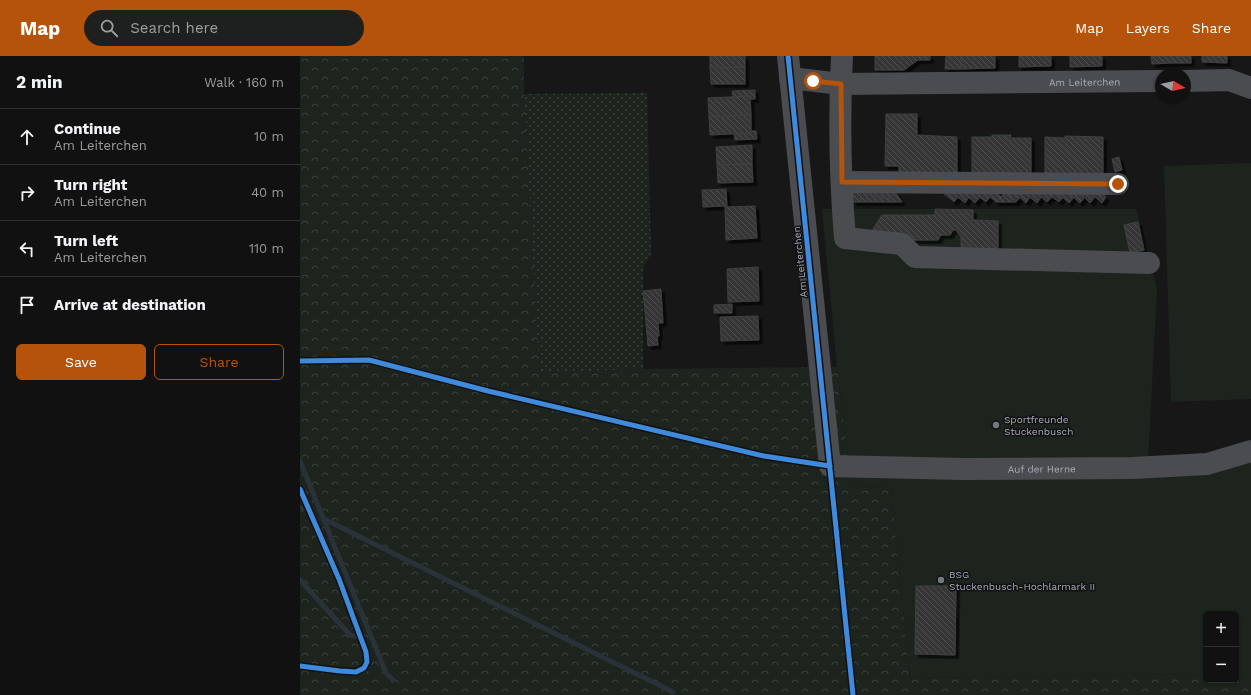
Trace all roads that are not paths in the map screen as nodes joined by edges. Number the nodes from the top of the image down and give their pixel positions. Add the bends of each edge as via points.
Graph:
1 (788, 56) edge
2 (842, 56) edge
3 (790, 78) junction
4 (1155, 81) edge
5 (1191, 81) edge
6 (841, 84) junction
7 (1251, 88) edge
8 (842, 182) junction
9 (1118, 184) dead end
10 (1149, 263) dead end
11 (1251, 451) edge
12 (830, 466) joint

1 - 3 street, Am Leiterchen
2 - 6 street
3 - 6 street, Am Leiterchen
3 - 12 street, Am Leiterchen
4 - 6 street, Am Leiterchen
5 - 7 street via 1229,80
6 - 8 street
8 - 9 street
8 - 10 street via 845,238 902,244 915,257
11 - 12 street, Auf der Herne via 1207,464 1133,468 963,469

